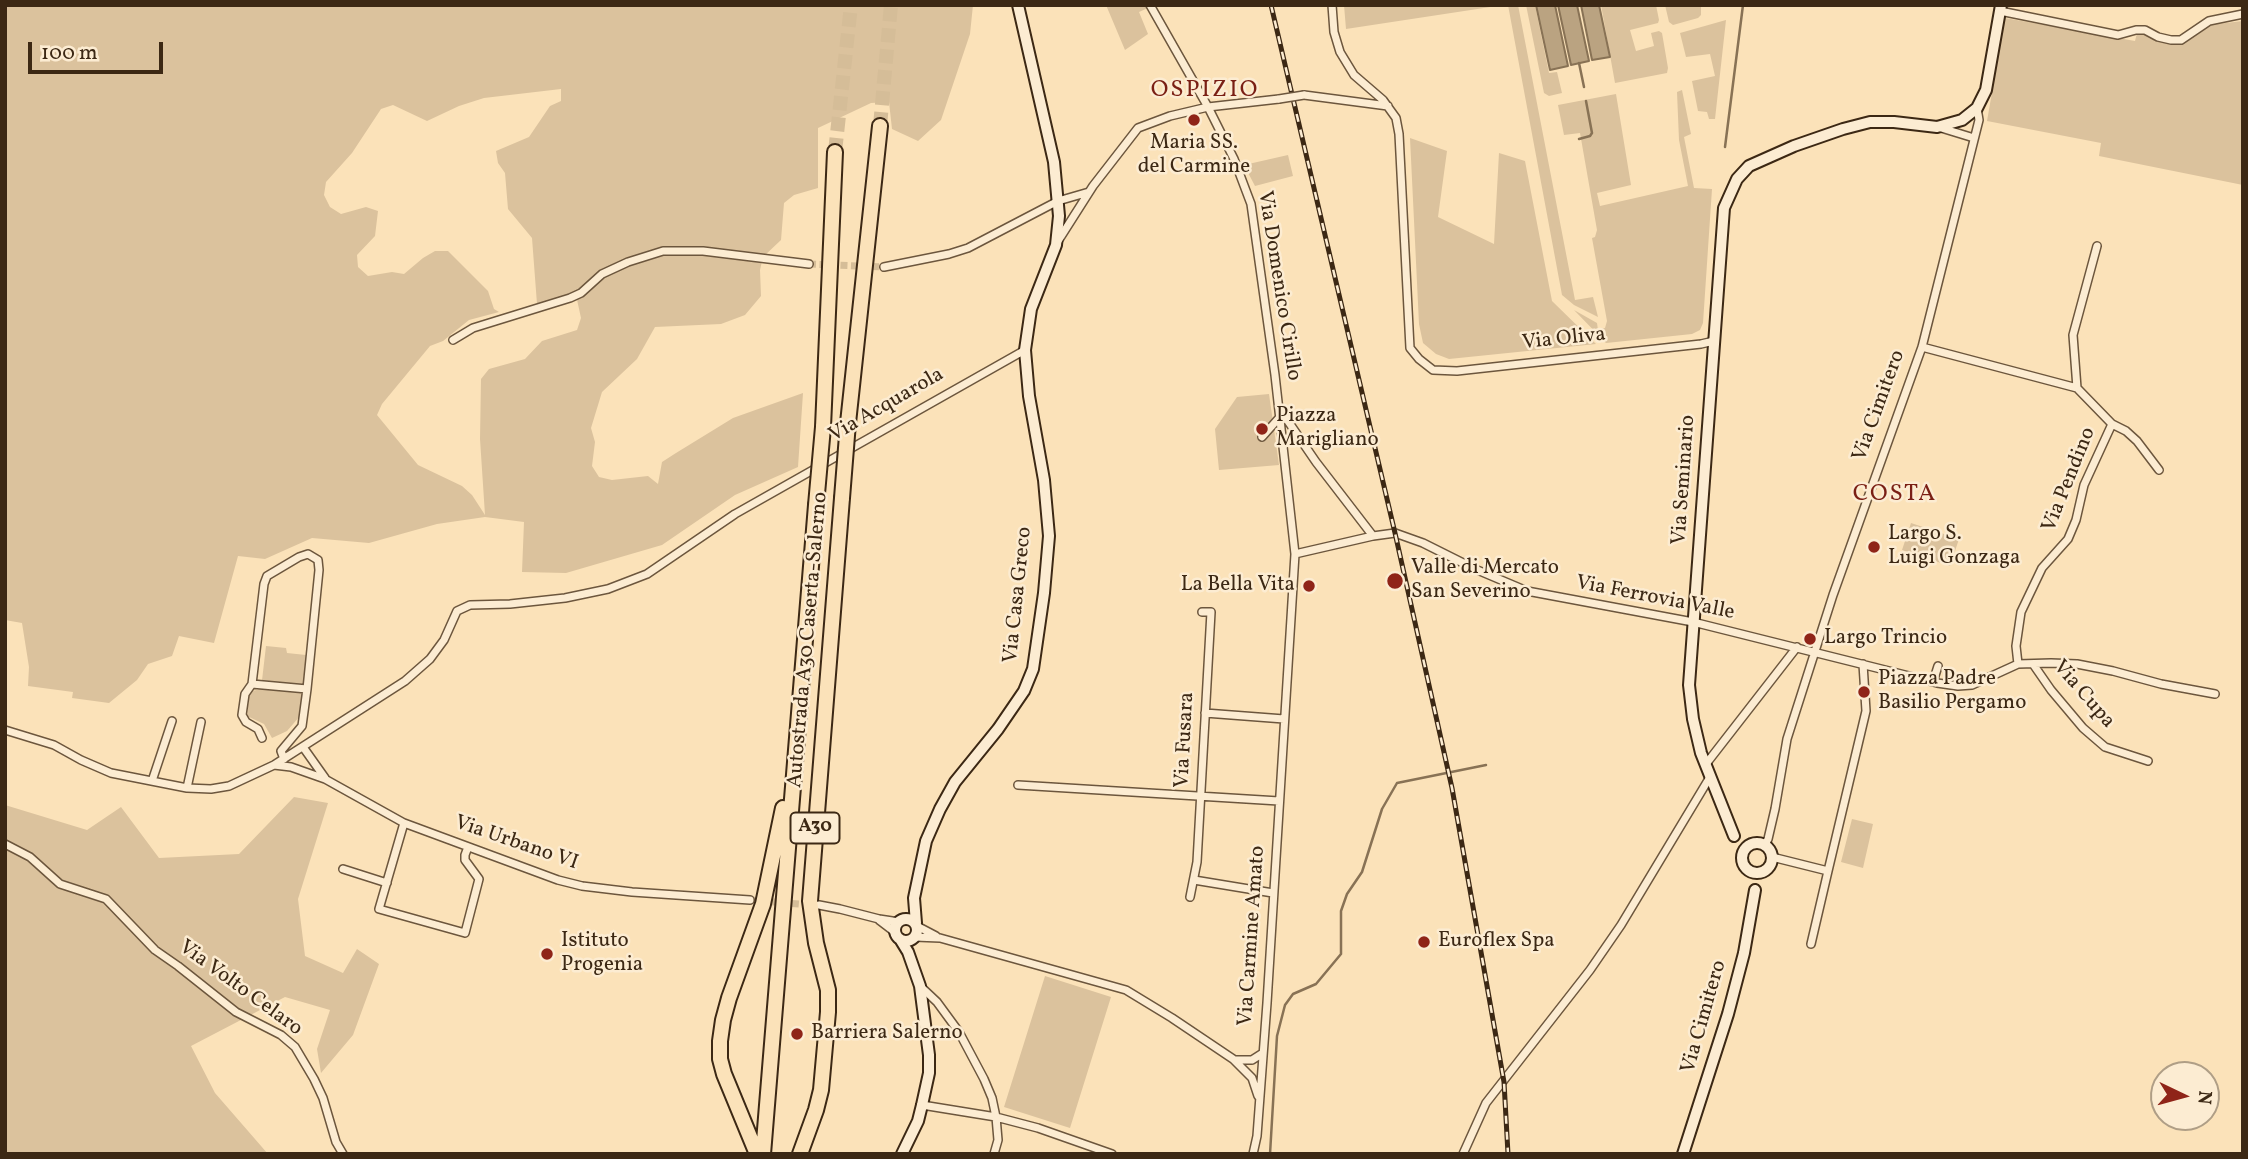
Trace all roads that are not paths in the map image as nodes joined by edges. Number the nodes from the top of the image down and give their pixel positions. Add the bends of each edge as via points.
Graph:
1 (1018, 5) edge
2 (1150, 5) edge
3 (1332, 5) edge
4 (2000, 8) edge
5 (2243, 14) edge
6 (1388, 106) junction
7 (1208, 107) junction
8 (1977, 108) junction
9 (1962, 120) junction
10 (880, 126) tunnel mouth
11 (1937, 127) junction
12 (1974, 138) junction
13 (835, 152) tunnel mouth
14 (1089, 192) junction
15 (1058, 201) junction
16 (1056, 245) junction
17 (2097, 246) dead end
18 (809, 264) tunnel mouth
19 (884, 267) tunnel mouth
20 (453, 340) dead end
21 (1714, 341) junction
22 (1922, 347) junction
23 (1025, 350) junction
24 (2077, 388) junction
25 (1278, 408) junction
26 (1279, 418) junction
27 (2112, 424) junction
28 (1262, 437) dead end
29 (2160, 470) dead end
30 (1374, 536) junction
31 (1295, 554) junction
32 (1202, 612) dead end
33 (1693, 622) junction
34 (1797, 647) junction
35 (1815, 651) junction
36 (1863, 664) junction
37 (2018, 664) junction
38 (2033, 664) junction
39 (1938, 666) dead end
40 (1933, 682) junction
41 (252, 684) junction
42 (307, 689) junction
43 (2215, 694) dead end
44 (1205, 713) junction
45 (1284, 719) junction
46 (172, 721) dead end
47 (798, 721) junction
48 (201, 722) dead end
49 (5, 730) edge
50 (262, 738) dead end
51 (303, 747) junction
52 (284, 759) junction
53 (2148, 761) dead end
54 (1706, 764) junction
55 (274, 765) junction
56 (1711, 776) junction
57 (325, 779) junction
58 (152, 781) junction
59 (1018, 785) dead end
60 (187, 788) junction
61 (1201, 796) junction
62 (1279, 801) junction
63 (404, 823) junction
64 (1734, 836) junction
65 (5, 844) edge
66 (1752, 844) junction
67 (1765, 845) junction
68 (468, 847) junction
69 (1772, 857) junction
70 (1742, 858) junction
71 (343, 869) dead end
72 (1750, 871) junction
73 (1828, 871) junction
74 (1763, 872) junction
75 (1194, 880) junction
76 (387, 883) junction
77 (1755, 890) junction
78 (1273, 893) junction
79 (1190, 897) dead end
80 (914, 898) junction
81 (750, 900) tunnel mouth
82 (819, 905) tunnel mouth
83 (899, 928) junction
84 (915, 931) junction
85 (1811, 944) dead end
86 (908, 951) junction
87 (920, 986) junction
88 (1263, 1053) junction
89 (1233, 1059) junction
90 (1252, 1060) junction
91 (1261, 1072) junction
92 (1252, 1078) junction
93 (1260, 1102) junction
94 (922, 1105) junction
95 (996, 1117) junction
96 (343, 1154) edge
97 (757, 1154) edge
98 (764, 1154) edge
99 (800, 1154) edge
100 (902, 1154) edge
101 (995, 1154) edge
102 (1112, 1154) edge
103 (1252, 1154) edge
104 (1463, 1154) edge
105 (1684, 1154) edge

1 - 15 main road via 1054,162
2 - 7 street, Via Domenico Cirillo
3 - 6 street via 1340,52 1354,75
4 - 5 street via 2118,35 2145,30 2171,40 2181,40 2208,21
4 - 8 main road via 1986,90
6 - 7 street, bridge via 1304,95
6 - 21 street, Via Oliva via 1399,134 1410,348 1433,370
7 - 14 street via 1138,128
7 - 25 street, Via Domenico Cirillo via 1251,204
8 - 9 main road
8 - 12 street, Via Cimitero
9 - 11 main road
9 - 12 street
10 - 99 highway, Autostrada A30 Caserta-Salerno / A30, bridge via 848,423 810,901 828,990 828,1012 821,1090
11 - 12 street
11 - 21 main road via 1870,122 1749,166 1737,179 1724,208
12 - 22 street, Via Cimitero
13 - 47 highway, Autostrada A30 Caserta-Salerno / A30, bridge via 823,427
14 - 15 street
14 - 16 street
15 - 16 main road
15 - 19 street via 968,248
16 - 23 main road via 1031,309
17 - 24 street via 2073,335
18 - 20 street via 703,251 663,251 602,274 570,298 472,328
21 - 33 main road, Via Seminario
22 - 24 street
22 - 35 street, Via Cimitero
23 - 51 street, Via Acquarola via 735,514 647,574 565,598 470,605 457,611 430,659 405,681
23 - 80 main road, Via Casa Greco via 1049,536 1033,669 1017,701 940,809 926,841
24 - 27 street, Via Pendino
25 - 26 street, Via Domenico Cirillo
25 - 30 street
26 - 28 street
26 - 31 street, Via Domenico Cirillo
27 - 29 street via 2137,441
27 - 37 street, Via Pendino via 2084,485 2068,539 2042,568 2021,612
30 - 31 street, Via Ferrovia Valle
30 - 33 street, Via Ferrovia Valle via 1395,533 1412,538 1527,591
31 - 45 street, Via Domenico Cirillo
32 - 44 street, Via Fusara via 1211,612
33 - 34 street, Via Ferrovia Valle
33 - 54 main road, Via Cimitero via 1689,685
34 - 35 street, Via Ferrovia Valle
34 - 54 street
35 - 36 street, Via Ferrovia Valle
35 - 67 street, Via Cimitero via 1787,739
36 - 40 street, Via Ferrovia Valle
36 - 73 street via 1866,711
37 - 38 street
37 - 40 street, Via Ferrovia Valle via 1972,685
38 - 43 street via 2077,664
38 - 53 street, Via Cupa via 2083,728 2105,747
39 - 40 street
41 - 42 street
41 - 42 street via 267,576 308,554 318,560 319,570
41 - 50 street via 245,694 242,715
42 - 52 street via 302,726 281,751
44 - 45 street
44 - 61 street, Via Fusara
45 - 62 street, Via Carmine Amato
46 - 58 street
47 - 97 highway via 769,883 721,1033 724,1074
47 - 98 highway, Autostrada A30 Caserta-Salerno / A30
48 - 60 street
49 - 58 street via 54,745 111,773
51 - 52 street
51 - 57 street, Via Urbano VI
52 - 55 street
54 - 56 main road, Via Cimitero
55 - 57 street, Via Urbano VI
55 - 60 street via 229,786
56 - 64 main road, Via Cimitero
56 - 104 street via 1621,925 1486,1103
57 - 63 street, Via Urbano VI
58 - 60 street
59 - 61 street
61 - 62 street
61 - 75 street, Via Fusara
62 - 78 street, Via Carmine Amato
63 - 68 street, Via Urbano VI
63 - 76 street
64 - 66 main road
64 - 70 main road, Via Cimitero
65 - 96 street, Via Volto Celaro via 30,857 60,884 106,899 155,950 236,1012 295,1047 319,1088
66 - 67 main road
66 - 70 main road
67 - 69 main road
68 - 76 street via 465,860 479,879 465,933 379,909
68 - 81 street, Via Urbano VI via 582,886
69 - 73 street
69 - 74 main road, Via Cimitero
70 - 72 main road, Via Cimitero
71 - 76 street
72 - 74 main road
72 - 77 main road, Via Cimitero
73 - 85 street
74 - 77 main road, Via Cimitero
75 - 78 street
75 - 79 street, Via Fusara
77 - 105 main road, Via Cimitero via 1728,1014
78 - 88 street, Via Carmine Amato
80 - 83 main road
80 - 84 main road
82 - 83 street
83 - 84 main road via 910,919
83 - 84 main road via 906,941
83 - 86 main road
84 - 86 main road
84 - 89 street via 1126,990
86 - 87 main road
87 - 94 main road via 929,1055
87 - 95 street via 959,1032 984,1079
88 - 90 street
88 - 91 street, Via Carmine Amato
89 - 90 street
89 - 92 street
90 - 91 street
91 - 92 street
91 - 93 street, Via Carmine Amato
92 - 93 street
93 - 103 street, Via Carmine Amato
94 - 95 street
94 - 100 main road
95 - 101 street
95 - 102 street

